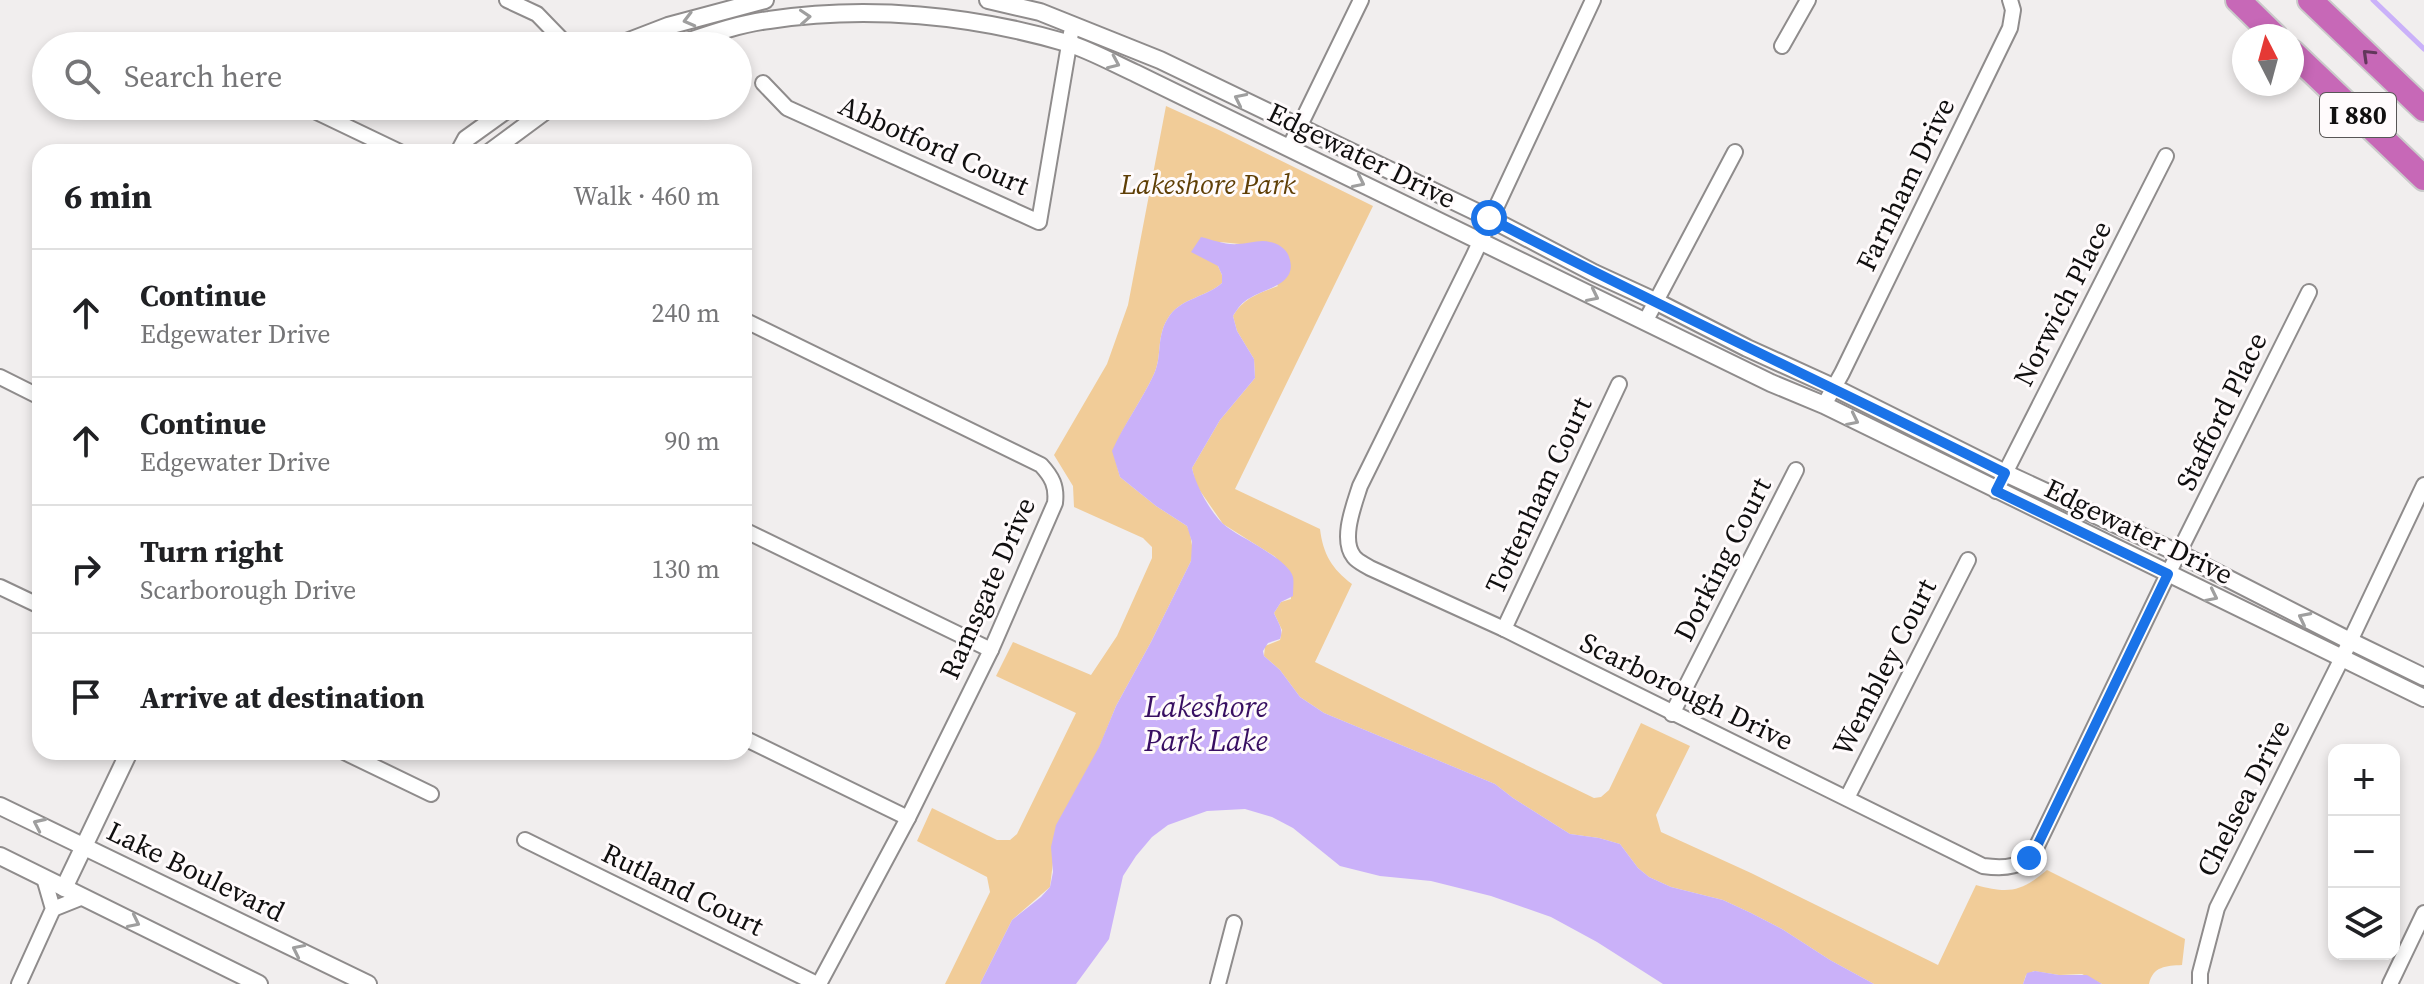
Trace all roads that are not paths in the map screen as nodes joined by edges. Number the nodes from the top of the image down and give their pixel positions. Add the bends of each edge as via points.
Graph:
1 (507, 0) edge
2 (763, 0) edge
3 (988, 0) edge
4 (1361, 0) edge
5 (1593, 0) edge
6 (1808, 0) edge
7 (2010, 0) edge
8 (2238, 0) edge
9 (2310, 0) edge
10 (767, 20) junction
11 (2263, 24) edge
12 (1072, 25) junction
13 (554, 32) edge
14 (652, 32) edge
15 (719, 32) edge
16 (1069, 44) junction
17 (1782, 46) dead end
18 (2304, 63) edge
19 (763, 83) dead end
20 (2424, 109) edge
21 (333, 120) edge
22 (492, 120) edge
23 (536, 120) edge
24 (1299, 128) junction
25 (383, 144) edge
26 (463, 144) edge
27 (509, 144) edge
28 (1289, 148) junction
29 (1735, 152) dead end
30 (2166, 156) dead end
31 (2424, 178) edge
32 (1489, 218) junction
33 (1478, 240) junction
34 (2309, 292) dead end
35 (1657, 302) junction
36 (1645, 322) junction
37 (752, 324) edge
38 (0, 377) edge
39 (1619, 384) dead end
40 (1833, 387) junction
41 (32, 393) edge
42 (1824, 405) junction
43 (1796, 470) dead end
44 (2005, 473) junction
45 (2424, 485) edge
46 (1996, 491) junction
47 (752, 534) edge
48 (2180, 554) junction
49 (1968, 560) dead end
50 (2168, 574) junction
51 (0, 587) edge
52 (32, 602) edge
53 (1504, 629) junction
54 (2350, 641) junction
55 (991, 650) junction
56 (2342, 658) junction
57 (2424, 677) edge
58 (2424, 698) edge
59 (1672, 714) junction
60 (752, 742) edge
61 (125, 760) edge
62 (361, 760) edge
63 (431, 794) dead end
64 (1847, 798) junction
65 (0, 806) edge
66 (908, 818) junction
67 (525, 840) dead end
68 (84, 846) junction
69 (0, 856) edge
70 (44, 878) junction
71 (64, 888) junction
72 (83, 897) junction
73 (53, 909) junction
74 (2424, 913) edge
75 (1234, 923) dead end
76 (233, 978) edge
77 (19, 984) edge
78 (259, 984) edge
79 (368, 984) edge
80 (818, 984) edge
81 (1218, 984) edge
82 (2200, 984) edge
83 (2390, 984) edge

1 - 13 street via 537,14
2 - 10 street
2 -> 14 street
3 - 12 street, Edgewater Drive
4 - 24 street
5 - 32 street, Scarborough Drive
6 - 17 street
7 - 40 street, Farnham Drive via 2010,28
8 - 11 highway
20 -> 9 highway, I 880
10 - 15 street, Edgewater Drive
10 -> 16 street, Edgewater Drive via 895,13 942,17
12 - 16 street, Abbotford Court
24 -> 12 street, Edgewater Drive via 1160,60
16 - 19 street, Abbotford Court via 1039,222 787,108
16 -> 28 street, Edgewater Drive
18 - 31 highway, I 880
21 - 25 street
22 - 26 street
23 - 27 street
24 - 28 street
24 - 32 street, Edgewater Drive
28 -> 33 street, Edgewater Drive
29 - 35 street
30 - 44 street, Norwich Place
32 - 33 street, Scarborough Drive
32 - 35 street, Edgewater Drive
33 -> 36 street, Edgewater Drive
33 - 53 street, Scarborough Drive via 1360,486 1348,547 1355,560
34 - 48 street, Stafford Place
35 - 36 street
35 - 40 street, Edgewater Drive
36 - 42 street, Edgewater Drive
37 - 55 street, Ramsgate Drive via 1041,465 1050,475 1055,503
38 - 41 street
39 - 53 street, Tottenham Court
40 - 42 street, Farnham Drive
40 - 44 street, Edgewater Drive
42 -> 46 street, Edgewater Drive
43 - 59 street, Dorking Court
44 - 46 street, Norwich Place
44 - 48 street, Edgewater Drive
45 - 54 street, Chelsea Drive
46 - 50 street, Edgewater Drive
47 - 55 street
48 - 50 street, Scarborough Drive
54 -> 48 street, Edgewater Drive
49 - 64 street, Wembley Court
50 -> 56 street, Edgewater Drive
50 - 64 street, Scarborough Drive via 2029,858 2002,869 1983,866
51 - 52 street
53 - 59 street, Scarborough Drive
54 - 56 street, Chelsea Drive
54 - 57 street, Edgewater Drive
55 - 66 street, Ramsgate Drive
56 - 58 street, Edgewater Drive
56 - 82 street, Chelsea Drive via 2217,908
59 - 64 street, Scarborough Drive
60 - 66 street
61 - 68 street
62 - 63 street
68 -> 65 street, Lake Boulevard
66 - 80 street, Ramsgate Drive
67 - 80 street, Rutland Court
68 - 71 street
79 -> 68 street, Lake Boulevard
69 - 70 street
70 - 71 street
70 - 73 street
71 - 72 street
72 - 73 street
72 -> 76 street
73 - 77 street
74 - 83 street
75 - 81 street
76 - 78 street

